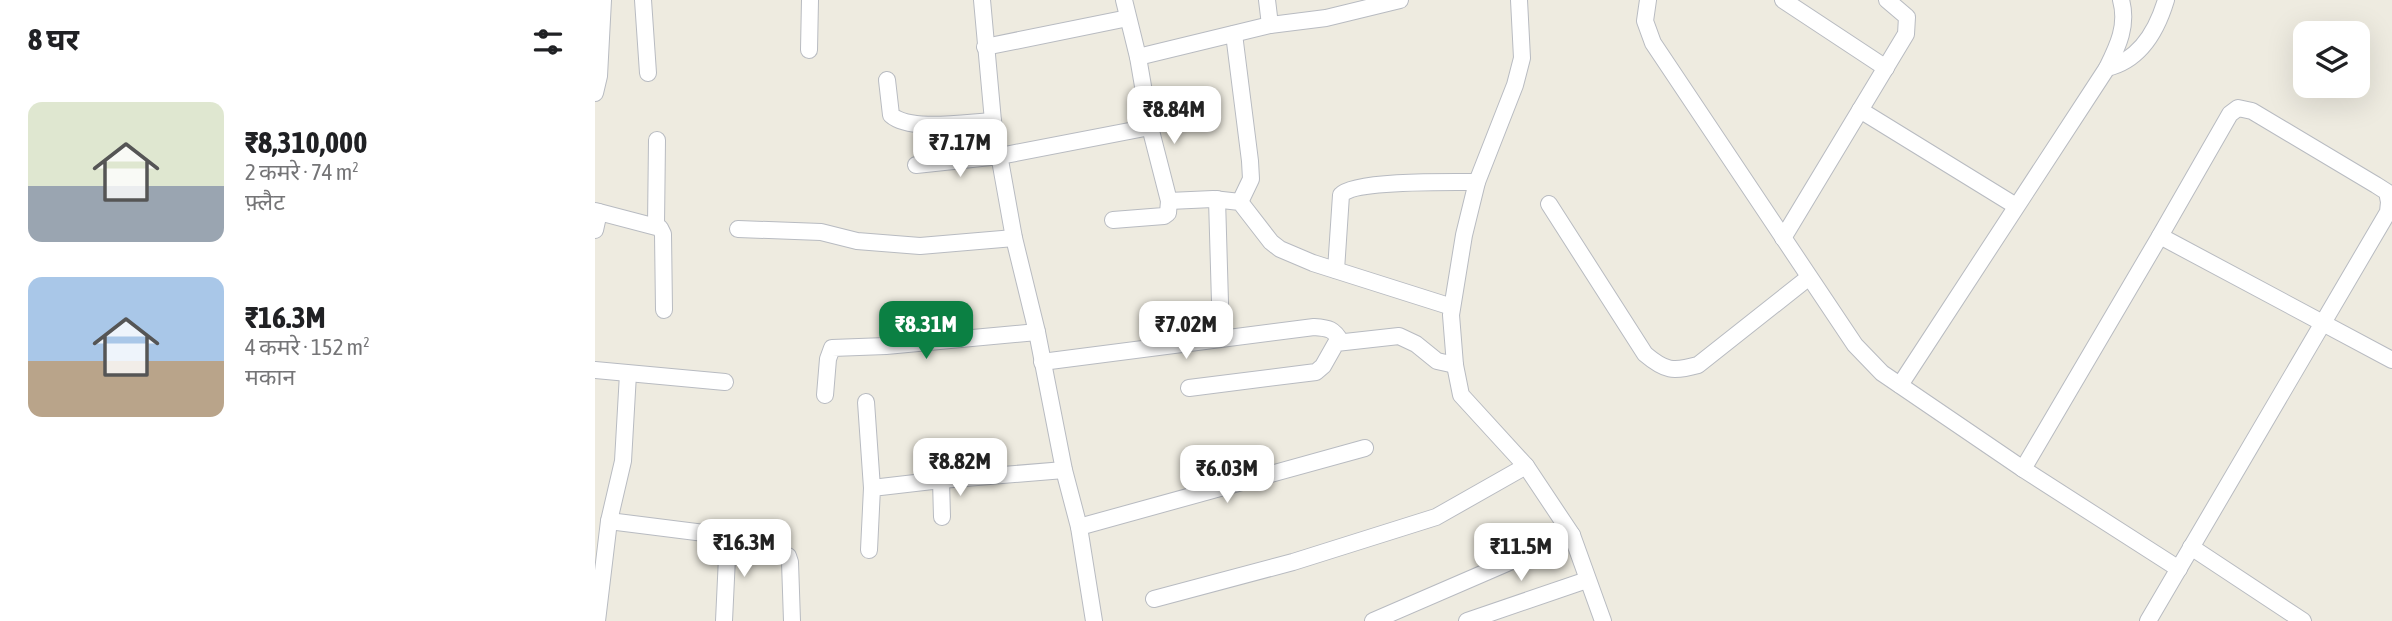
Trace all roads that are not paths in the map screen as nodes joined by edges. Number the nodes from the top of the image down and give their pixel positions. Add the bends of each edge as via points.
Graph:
1 (603, 0) edge
2 (643, 0) edge
3 (810, 0) edge
4 (982, 0) edge
5 (1124, 0) edge
6 (1267, 0) edge
7 (1400, 0) edge
8 (1519, 0) edge
9 (1648, 0) edge
10 (1783, 0) edge
11 (1887, 0) edge
12 (2121, 0) edge
13 (2167, 0) edge
14 (1128, 18) junction
15 (1270, 25) junction
16 (1234, 34) junction
17 (985, 47) junction
18 (809, 50) dead end
19 (1138, 57) junction
20 (1886, 68) junction
21 (2107, 68) junction
22 (648, 73) dead end
23 (887, 80) dead end
24 (596, 86) edge
25 (1860, 110) junction
26 (993, 121) junction
27 (1150, 127) junction
28 (657, 140) dead end
29 (1000, 156) junction
30 (916, 165) dead end
31 (1477, 182) junction
32 (1217, 199) junction
33 (1169, 201) junction
34 (1240, 202) junction
35 (1549, 204) dead end
36 (2016, 206) junction
37 (597, 211) edge
38 (1114, 220) dead end
39 (656, 225) junction
40 (738, 229) dead end
41 (595, 230) edge
42 (2160, 236) junction
43 (1014, 238) junction
44 (1783, 238) junction
45 (1336, 270) junction
46 (1808, 278) junction
47 (1452, 307) junction
48 (664, 310) dead end
49 (2323, 322) junction
50 (1037, 332) junction
51 (1221, 337) junction
52 (1341, 342) junction
53 (2392, 360) edge
54 (1042, 362) junction
55 (1455, 365) junction
56 (595, 370) edge
57 (628, 374) junction
58 (725, 382) dead end
59 (1900, 385) junction
60 (1189, 388) dead end
61 (825, 395) dead end
62 (866, 402) dead end
63 (1365, 448) dead end
64 (1526, 466) junction
65 (2023, 469) junction
66 (1064, 470) junction
67 (941, 480) junction
68 (872, 488) junction
69 (942, 517) dead end
70 (609, 521) junction
71 (1079, 527) junction
72 (1572, 535) junction
73 (728, 536) junction
74 (2191, 547) junction
75 (869, 550) dead end
76 (2179, 569) junction
77 (1587, 580) junction
78 (1154, 599) dead end
79 (597, 621) edge
80 (724, 621) edge
81 (792, 621) edge
82 (1094, 621) edge
83 (1373, 621) edge
84 (1467, 621) edge
85 (1603, 621) edge
86 (2148, 621) edge
87 (2303, 621) edge

1 - 24 street
2 - 22 street
3 - 18 street
4 - 17 street
5 - 14 street
6 - 15 street
7 - 15 street via 1326,18
8 - 31 street via 1522,58
9 - 44 street via 1646,21 1653,43
10 - 20 street
11 - 20 street via 1907,17 1908,25
12 - 21 street via 2125,13 2122,31
13 - 21 street via 2149,40 2129,59
14 - 17 street
14 - 19 street
15 - 16 street
16 - 19 street
16 - 34 street via 1251,178
17 - 26 street
19 - 27 street
20 - 25 street
21 - 36 street
23 - 26 street via 891,115 901,122
25 - 36 street
25 - 44 street
26 - 29 street
27 - 29 street
27 - 33 street
28 - 39 street
29 - 30 street
29 - 43 street
31 - 45 street via 1345,190
31 - 47 street
32 - 33 street
32 - 34 street
32 - 51 street
33 - 38 street via 1164,216
34 - 45 street via 1279,249
35 - 46 street via 1645,354 1659,366 1678,371 1698,365
36 - 59 street
37 - 39 street
37 - 41 street
39 - 48 street via 663,234
40 - 43 street via 821,232 857,241 920,246
42 - 49 street
42 - 49 street via 2230,114 2238,108 2252,111 2387,192 2388,212
42 - 65 street
43 - 50 street
44 - 46 street
45 - 47 street
46 - 59 street via 1855,345
47 - 55 street
49 - 53 street
49 - 74 street
50 - 54 street
50 - 61 street via 832,348
51 - 52 street via 1314,327 1330,328
51 - 54 street
52 - 55 street via 1399,336 1437,361
52 - 60 street via 1316,372
54 - 66 street
55 - 64 street via 1461,396
56 - 57 street
57 - 58 street
57 - 70 street via 623,461
59 - 65 street
62 - 68 street
63 - 71 street
64 - 72 street
64 - 78 street via 1436,516 1293,562
65 - 76 street
66 - 67 street
66 - 71 street
67 - 68 street
67 - 69 street
68 - 75 street
70 - 73 street
70 - 79 street
71 - 82 street
72 - 77 street
72 - 83 street
73 - 80 street
73 - 81 street via 788,556
74 - 76 street
74 - 87 street
76 - 86 street
77 - 84 street
77 - 85 street

